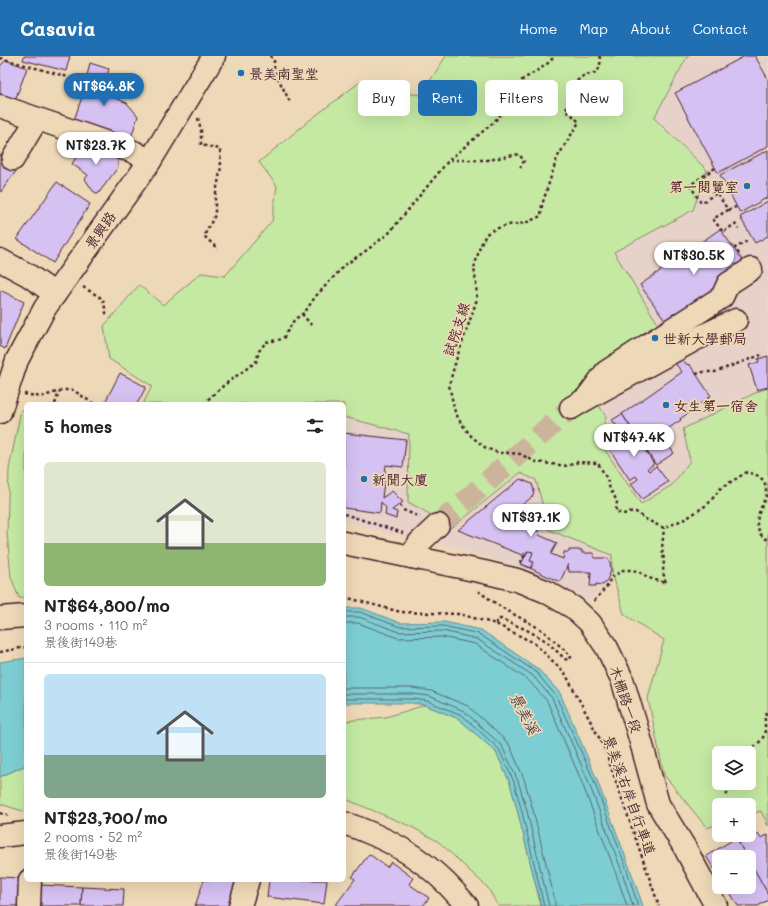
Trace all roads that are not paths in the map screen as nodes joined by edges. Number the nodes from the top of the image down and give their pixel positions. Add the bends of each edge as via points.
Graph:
1 (214, 56) edge
2 (0, 106) edge
3 (36, 119) junction
4 (13, 159) dead end
5 (150, 161) junction
6 (0, 260) edge
7 (746, 263) road end
8 (55, 294) junction
9 (736, 320) dead end
10 (0, 411) edge
11 (428, 523) tunnel mouth
12 (346, 543) edge
13 (411, 557) junction
14 (24, 616) edge
15 (0, 618) edge
16 (346, 824) edge
17 (24, 833) edge
18 (0, 836) edge
19 (30, 882) edge
20 (247, 882) edge
21 (29, 906) edge
22 (240, 906) edge
23 (467, 906) edge
24 (716, 906) edge

1 - 5 street, 景興路
2 - 3 street
3 - 4 street
3 - 5 street via 134,152
5 - 8 street, 景興路
6 - 8 street
7 - 9 street via 742,274 728,284 722,297 606,372 579,404 694,340
8 - 10 street, 景興路 via 16,360
11 - 13 street
12 - 13 street, 木柵路一段
13 - 24 street, 木柵路一段 via 517,580 545,591 574,608 590,623 607,648 622,679 658,804
14 - 15 street
16 - 23 street via 392,842 419,860 446,883
17 - 18 street
19 - 21 street
20 - 22 street

